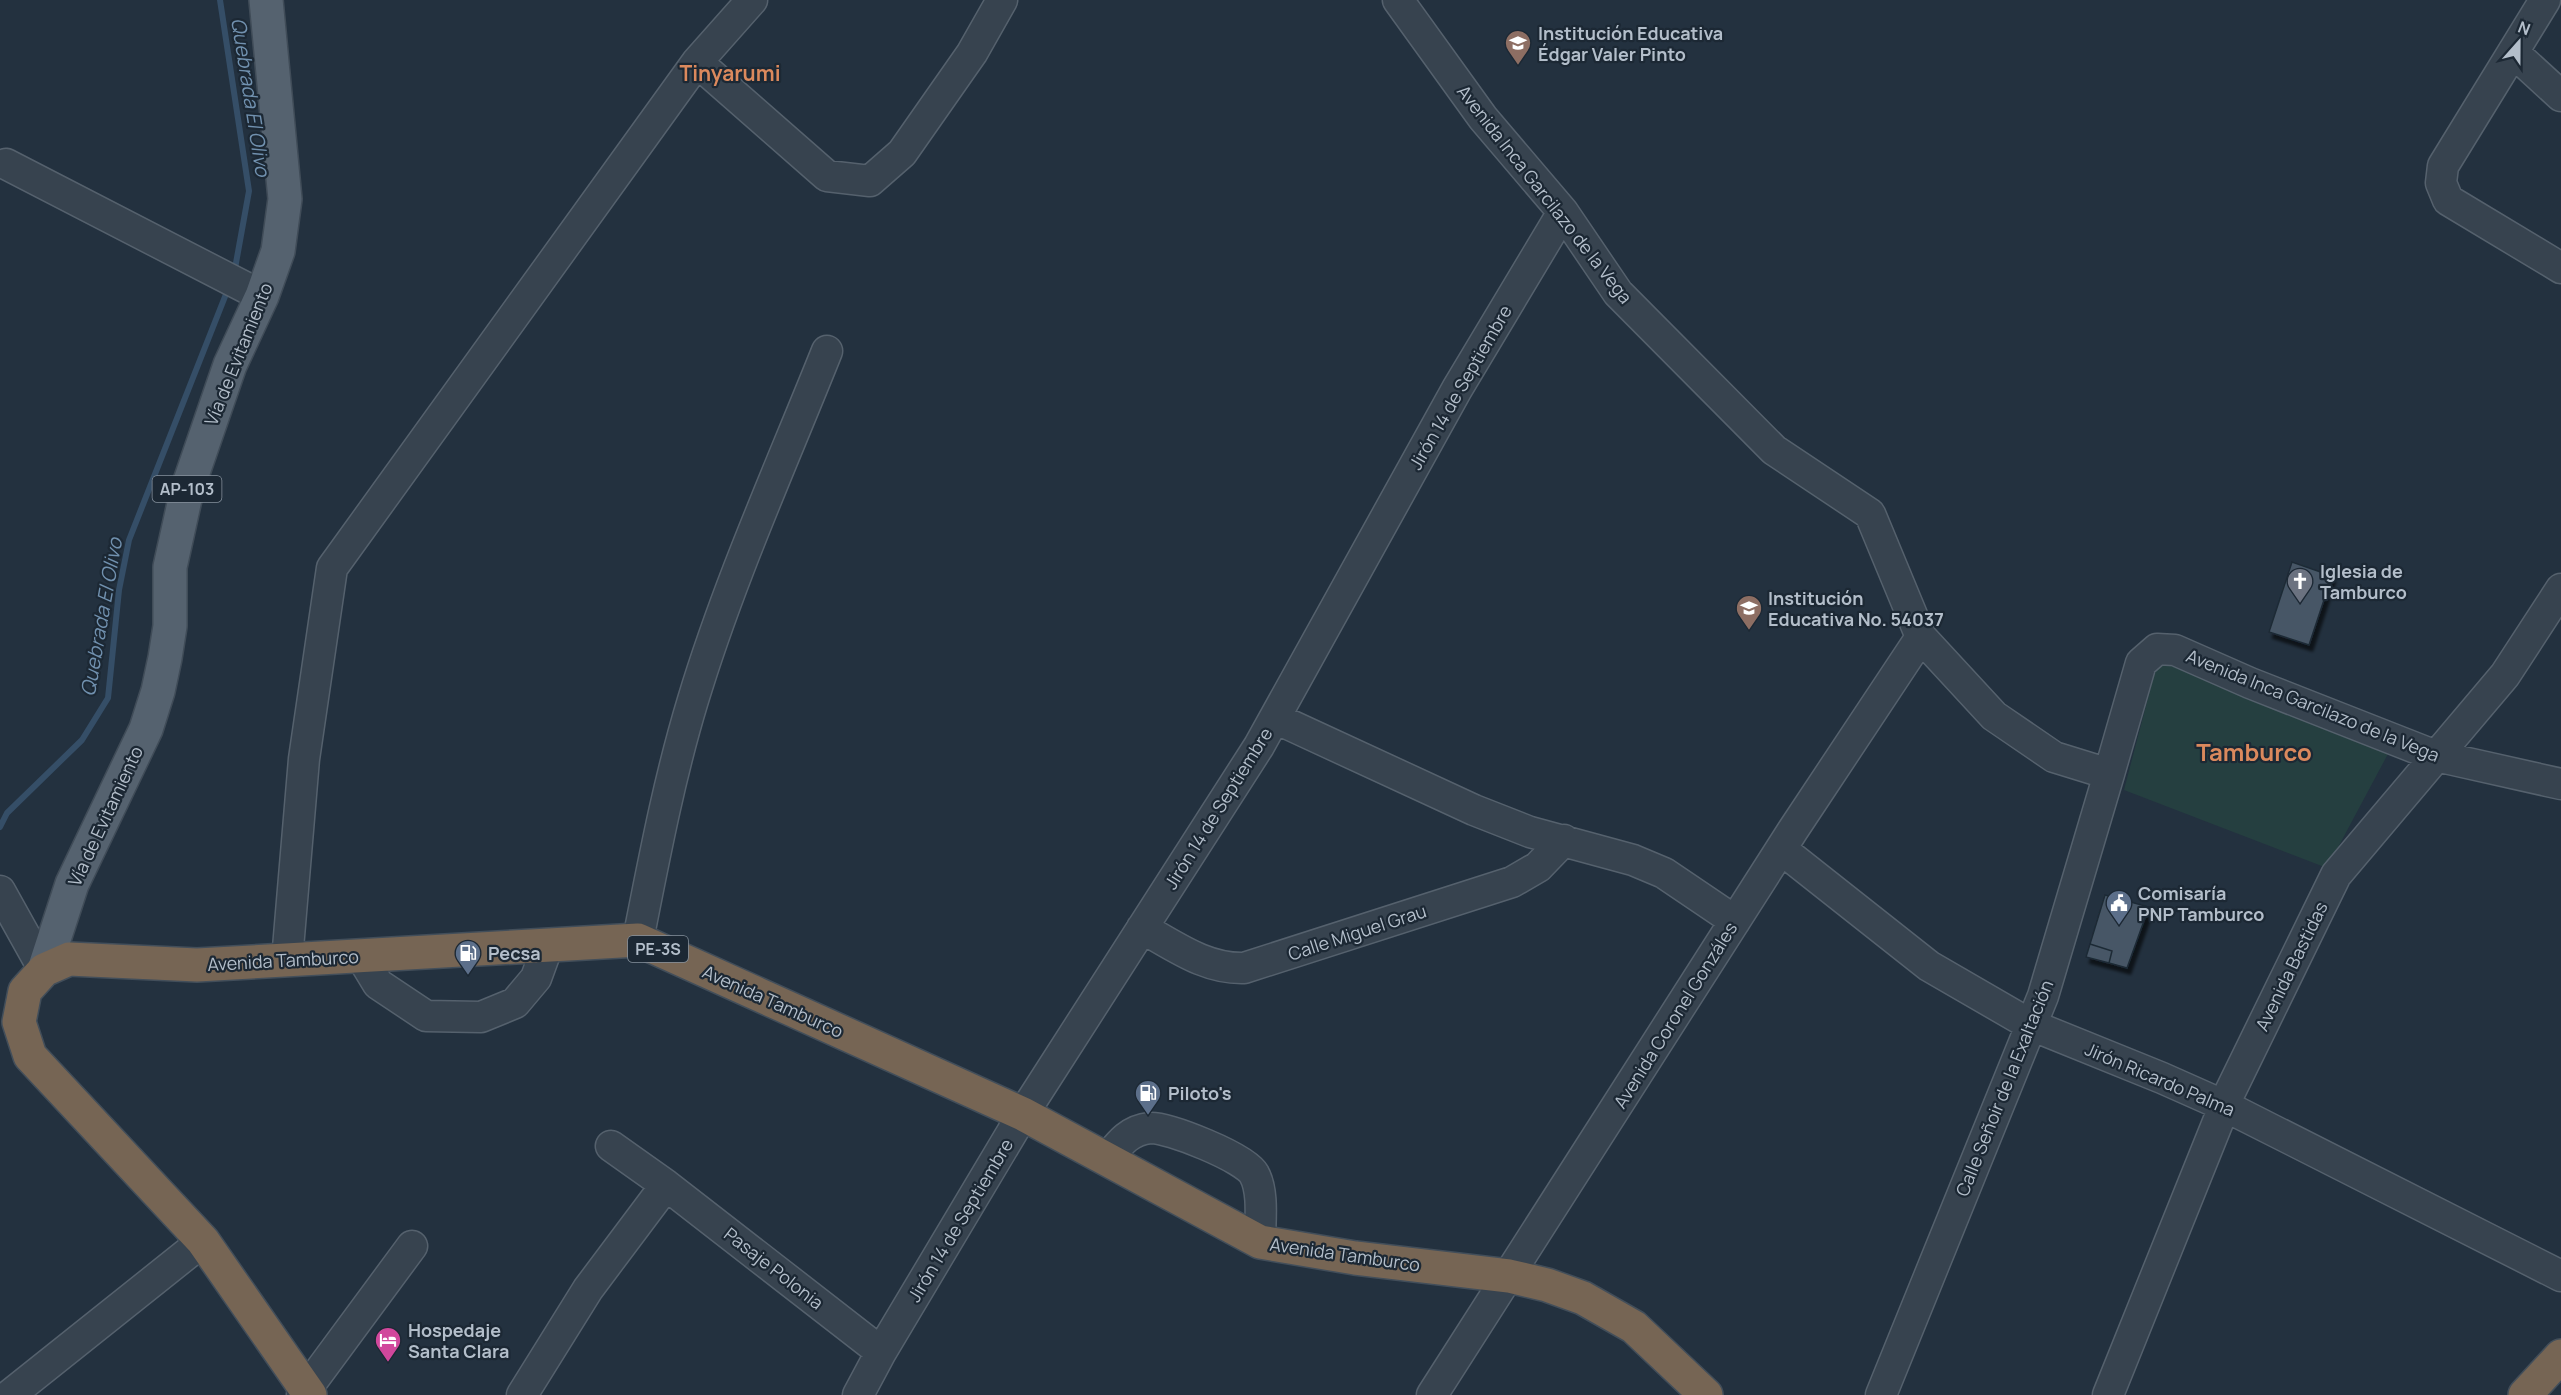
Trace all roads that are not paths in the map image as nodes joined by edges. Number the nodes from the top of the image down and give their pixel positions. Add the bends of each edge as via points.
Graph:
1 (266, 0) edge
2 (752, 0) edge
3 (1002, 0) edge
4 (1398, 0) edge
5 (2545, 0) edge
6 (2513, 52) junction
7 (697, 62) junction
8 (2561, 96) edge
9 (6, 164) dead end
10 (1563, 212) junction
11 (2561, 268) edge
12 (262, 296) junction
13 (827, 351) dead end
14 (2561, 589) edge
15 (1921, 637) junction
16 (1275, 718) junction
17 (2436, 756) junction
18 (2109, 774) junction
19 (2561, 784) edge
20 (1564, 840) junction
21 (1781, 849) junction
22 (0, 891) edge
23 (1735, 921) junction
24 (1142, 928) junction
25 (638, 940) junction
26 (548, 945) junction
27 (361, 956) junction
28 (288, 960) junction
29 (44, 970) junction
30 (2031, 1025) junction
31 (2225, 1106) junction
32 (1023, 1114) junction
33 (611, 1146) dead end
34 (1107, 1159) junction
35 (666, 1185) junction
36 (203, 1241) junction
37 (1260, 1242) junction
38 (412, 1246) dead end
39 (1509, 1276) junction
40 (2561, 1276) edge
41 (881, 1352) junction
42 (2561, 1356) edge
43 (306, 1393) edge
44 (10, 1395) edge
45 (522, 1395) edge
46 (858, 1395) edge
47 (1432, 1395) edge
48 (1706, 1395) edge
49 (1881, 1395) edge
50 (2108, 1395) edge
51 (2525, 1395) edge

1 - 12 main road, Vía de Evitamiento / AP-103 via 285,199 278,251
2 - 7 street
3 - 7 street via 972,53 902,153 870,181 827,176
4 - 10 street, Avenida Inca Garcilazo de la Vega via 1483,118
5 - 6 street
6 - 8 street
6 - 11 street via 2443,166 2441,183 2448,200
7 - 28 street via 332,568 304,759
9 - 12 street
10 - 15 street, Avenida Inca Garcilazo de la Vega via 1618,293 1774,450 1870,514
10 - 16 street, Jirón 14 de Septiembre via 1457,389
12 - 29 main road, Vía de Evitamiento / AP-103 via 230,365 180,513 170,567 170,626 158,691 146,729 72,884
13 - 25 street via 716,630 693,700 660,827
14 - 17 street, Avenida Bastidas via 2505,675
15 - 18 street, Avenida Inca Garcilazo de la Vega via 1994,716 2054,757
15 - 21 street, Avenida Coronel Gonzáles
16 - 20 street via 1474,810 1530,832
16 - 24 street, Jirón 14 de Septiembre
17 - 18 street, Avenida Inca Garcilazo de la Vega via 2250,684 2175,650 2157,649 2141,663
17 - 19 street, Avenida Inca Garcilazo de la Vega
17 - 31 street, Avenida Bastidas via 2336,874
18 - 30 street, Calle Señoir de la Exaltación via 2050,974
20 - 23 street via 1664,873
20 - 24 street, Calle Miguel Grau via 1538,867 1512,882 1244,968 1207,963
21 - 23 street, Avenida Coronel Gonzáles
21 - 30 street, Jirón Ricardo Palma via 1929,966
22 - 29 street
23 - 39 street, Avenida Coronel Gonzáles
24 - 32 street, Jirón 14 de Septiembre
25 - 26 highway, Avenida Tamburco / PE-3S
25 - 32 highway, Avenida Tamburco / PE-3S
26 - 27 highway, Avenida Tamburco / PE-3S
26 - 27 street via 536,978 515,1003 481,1017 426,1016 378,984
27 - 28 highway, Avenida Tamburco / PE-3S
28 - 29 highway, Avenida Tamburco / PE-3S via 196,965 69,959
29 - 36 highway, Avenida Tamburco / PE-3S via 25,991 19,1022 30,1056
30 - 31 street, Jirón Ricardo Palma
30 - 49 street, Calle Señoir de la Exaltación
31 - 40 street, Jirón Ricardo Palma
31 - 50 street, Avenida Bastidas
32 - 34 highway, Avenida Tamburco / PE-3S
32 - 41 street, Jirón 14 de Septiembre
33 - 35 street, Pasaje Polonia
34 - 37 highway, Avenida Tamburco / PE-3S
34 - 37 street via 1128,1134 1150,1128 1167,1130 1240,1161 1254,1172 1259,1191
35 - 41 street, Pasaje Polonia
35 - 45 street via 588,1289
36 - 43 highway, Avenida Tamburco / PE-3S
36 - 44 street
37 - 39 highway, Avenida Tamburco / PE-3S
38 - 43 street
39 - 47 street, Avenida Coronel Gonzáles
39 - 48 highway, Avenida Tamburco / PE-3S via 1583,1298 1634,1327
41 - 46 street, Jirón 14 de Septiembre
42 - 51 highway

